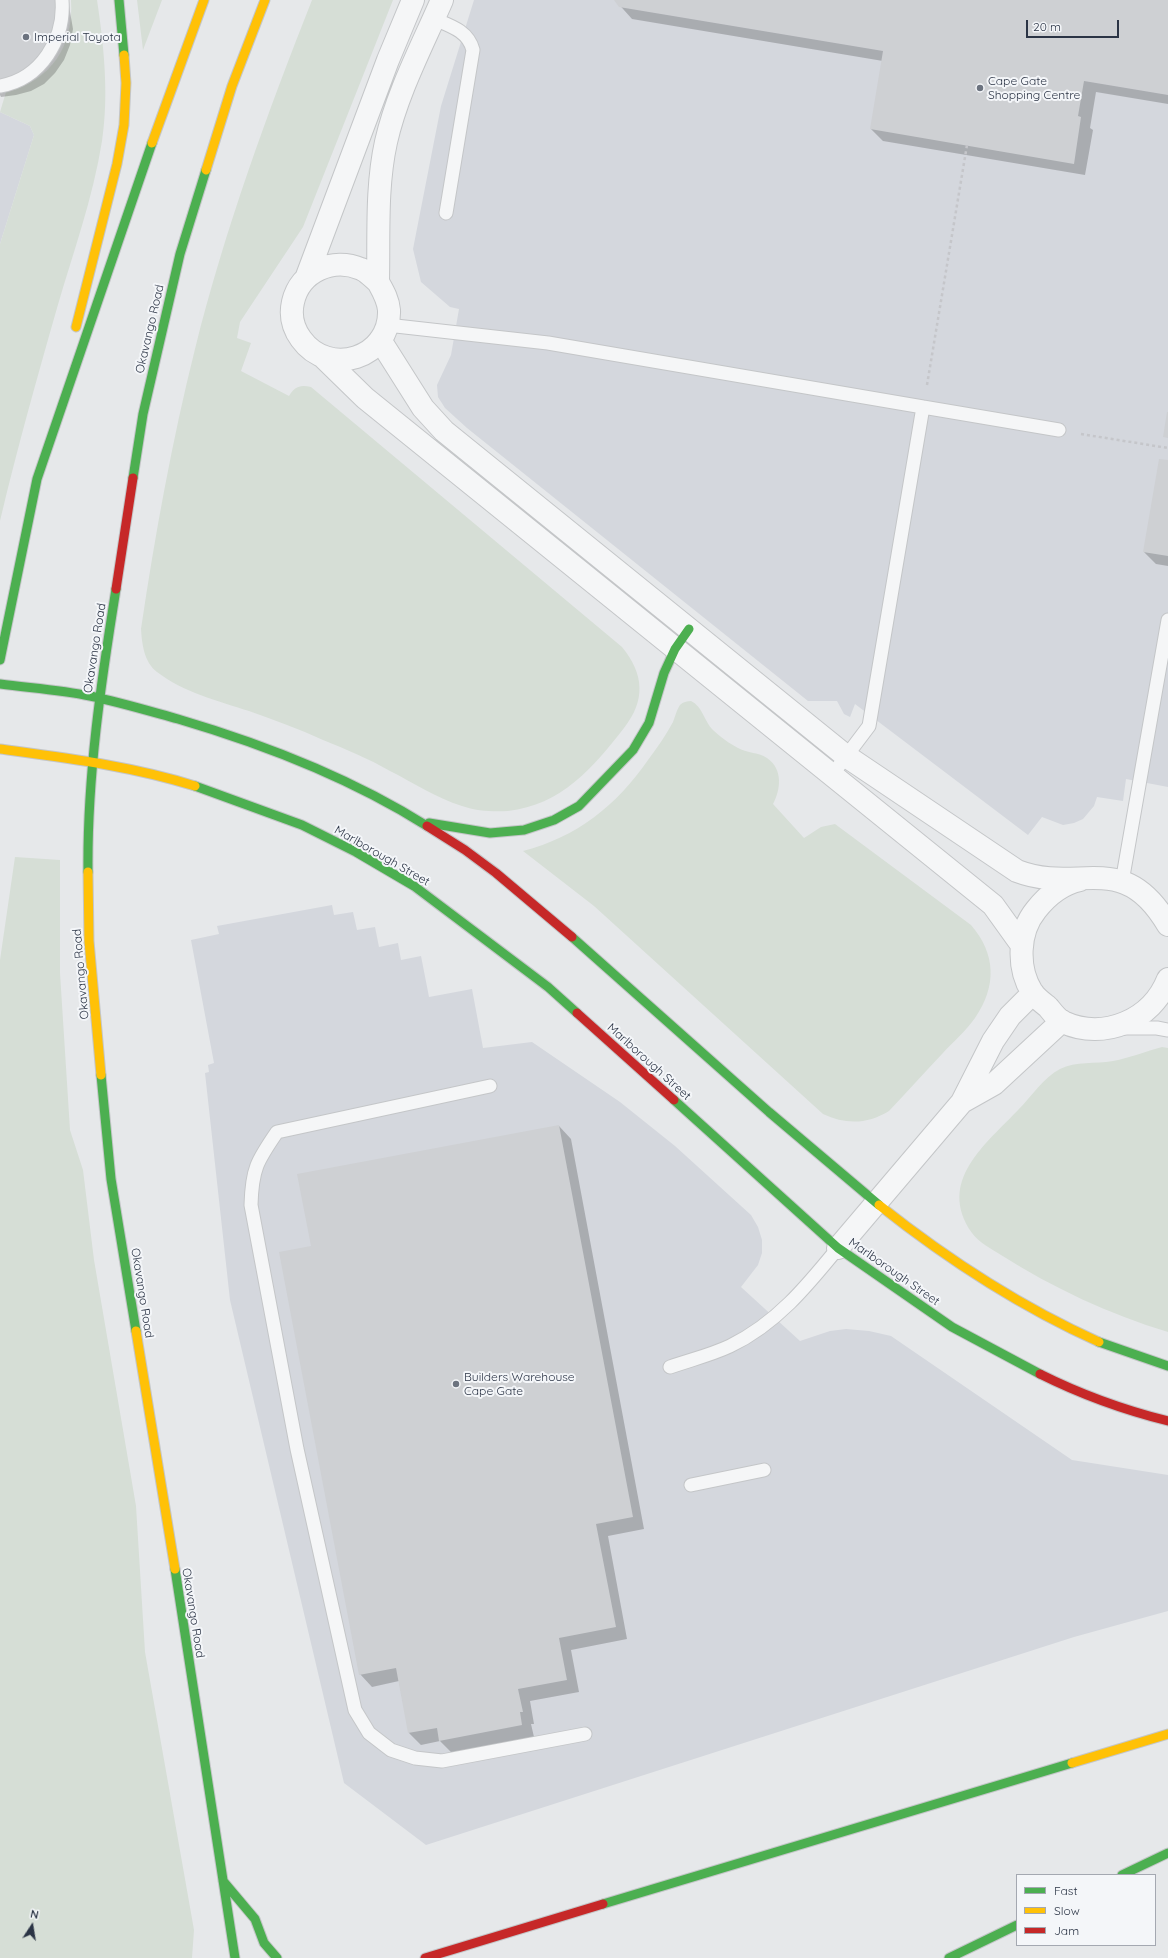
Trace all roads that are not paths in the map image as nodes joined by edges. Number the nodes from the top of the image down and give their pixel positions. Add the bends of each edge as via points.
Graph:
1 (62, 0) edge
2 (119, 0) edge
3 (204, 0) edge
4 (265, 0) edge
5 (413, 0) edge
6 (438, 10) edge
7 (0, 86) edge
8 (446, 214) dead end
9 (307, 276) junction
10 (378, 282) junction
11 (383, 333) junction
12 (73, 340) dead end
13 (324, 358) junction
14 (67, 363) dead end
15 (923, 407) junction
16 (1059, 430) road end
17 (37, 479) junction
18 (1168, 620) edge
19 (689, 629) junction
20 (675, 649) junction
21 (0, 660) edge
22 (0, 684) edge
23 (99, 698) junction
24 (0, 749) edge
25 (846, 756) junction
26 (93, 762) junction
27 (832, 775) junction
28 (420, 821) junction
29 (1099, 877) junction
30 (1122, 882) junction
31 (1168, 925) edge
32 (1021, 944) junction
33 (1168, 979) edge
34 (1032, 993) junction
35 (1062, 1021) junction
36 (1111, 1028) junction
37 (1168, 1030) edge
38 (490, 1086) dead end
39 (962, 1102) junction
40 (876, 1203) junction
41 (838, 1248) junction
42 (1168, 1366) edge
43 (670, 1367) dead end
44 (1168, 1421) edge
45 (764, 1470) dead end
46 (691, 1485) dead end
47 (585, 1734) dead end
48 (1168, 1734) edge
49 (1168, 1853) edge
50 (1124, 1874) edge
51 (223, 1881) junction
52 (1016, 1925) edge
53 (235, 1958) edge
54 (277, 1958) edge
55 (425, 1958) edge
56 (949, 1958) edge

1 - 7 lane via 61,29 47,55 39,66 25,77
2 - 12 main road via 126,83 124,125 117,164
3 - 17 main road via 163,111
4 - 23 main road, Okavango Road via 232,86 180,254 143,414
5 - 9 street
6 - 8 lane via 466,35 473,50
6 - 10 street via 406,83 386,141 380,191
9 - 10 street via 324,266 344,263 363,269
9 - 13 street via 295,292 291,312 295,331 307,347
10 - 11 street via 386,295 389,310
11 - 13 street via 369,351 355,358 339,361
11 - 15 lane via 548,343
11 - 19 street via 423,408 444,431
13 - 20 street via 365,398
14 - 17 main road
15 - 16 lane
15 - 25 lane via 869,726
17 - 21 main road
18 - 30 lane
19 - 20 main road
19 - 25 street
20 - 27 street
20 - 28 main road via 664,673 649,723 633,750 579,806 554,820 518,830 490,833
22 - 23 main road
23 - 26 main road, Okavango Road
23 - 28 main road via 172,717 232,737 346,783
24 - 26 main road, Marlborough Street
25 - 27 lane
25 - 29 street via 1017,871 1036,878
26 - 41 main road, Marlborough Street via 160,775 225,796 302,826 356,852 414,886 548,987
26 - 51 main road, Okavango Road via 88,856 89,940 111,1179
27 - 32 street via 993,905
28 - 40 main road via 467,852 519,892 807,1146
29 - 30 street
29 - 32 street via 1072,882 1047,896 1030,917
30 - 31 street via 1142,892 1157,907
32 - 34 street via 1023,969
33 - 36 street via 1164,990 1150,1008 1132,1020
34 - 35 street
34 - 39 street via 1010,1016 993,1041
35 - 36 street via 1090,1029
35 - 39 street via 994,1084
36 - 37 lane
38 - 47 lane via 278,1132 255,1166 251,1204 297,1449 355,1710 369,1734 390,1750 415,1758 442,1761
39 - 40 street
40 - 41 street
40 - 42 main road via 944,1254 1020,1302 1093,1340
41 - 43 lane via 799,1295 764,1326 730,1346
41 - 44 main road, Marlborough Street via 952,1327 1005,1357 1061,1385
45 - 46 lane
48 - 55 main road
49 - 50 main road
51 - 53 main road, Okavango Road
51 - 54 main road via 255,1919 264,1943
52 - 56 main road

